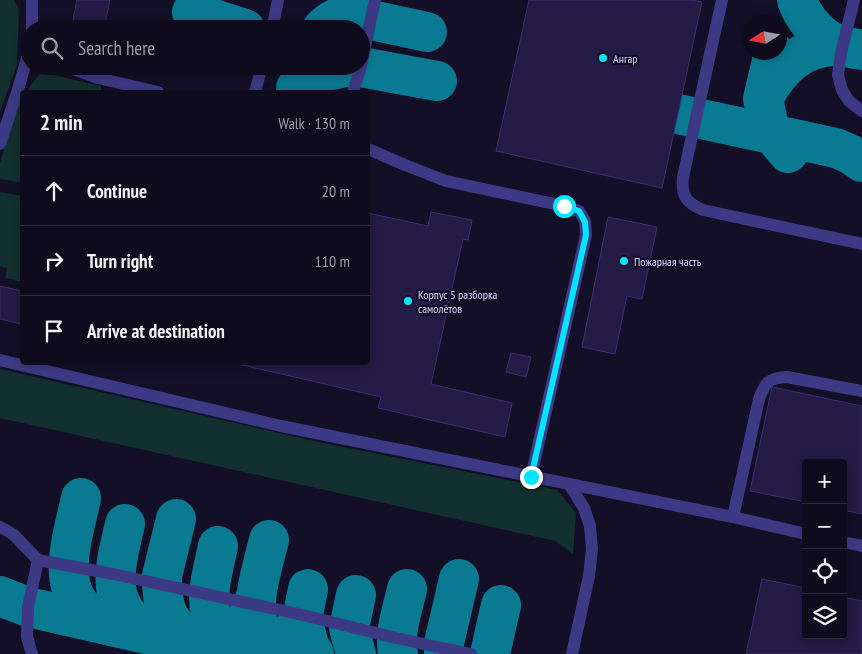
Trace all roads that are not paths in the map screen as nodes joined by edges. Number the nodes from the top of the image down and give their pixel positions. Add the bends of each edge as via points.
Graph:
1 (32, 0) edge
2 (278, 0) edge
3 (375, 0) edge
4 (722, 0) edge
5 (854, 0) edge
6 (32, 20) edge
7 (274, 20) edge
8 (370, 24) edge
9 (22, 75) edge
10 (90, 75) edge
11 (260, 75) edge
12 (359, 75) edge
13 (149, 90) edge
14 (256, 90) edge
15 (355, 90) edge
16 (862, 111) edge
17 (0, 144) edge
18 (370, 150) edge
19 (862, 244) edge
20 (0, 360) edge
21 (20, 365) edge
22 (21, 365) edge
23 (862, 391) edge
24 (531, 477) junction
25 (569, 484) junction
26 (733, 517) junction
27 (0, 527) edge
28 (802, 533) edge
29 (847, 543) edge
30 (862, 546) edge
31 (38, 560) junction
32 (32, 654) edge
33 (471, 654) edge
34 (572, 654) edge

1 - 6 lane
2 - 7 lane
3 - 8 lane
4 - 19 lane via 683,177 682,186 688,201 703,210
5 - 16 lane via 838,75 849,101
9 - 17 lane
10 - 13 lane
11 - 14 lane
12 - 15 lane
18 - 24 lane via 446,181 572,208 579,211 585,222 586,235
20 - 21 lane
22 - 24 lane via 281,426
23 - 26 lane via 787,377 769,381 760,399
24 - 25 lane
25 - 26 lane
25 - 34 lane via 584,508 592,549
26 - 28 lane
27 - 31 lane via 14,535
29 - 30 lane
31 - 32 lane via 28,607 26,637
31 - 33 lane

